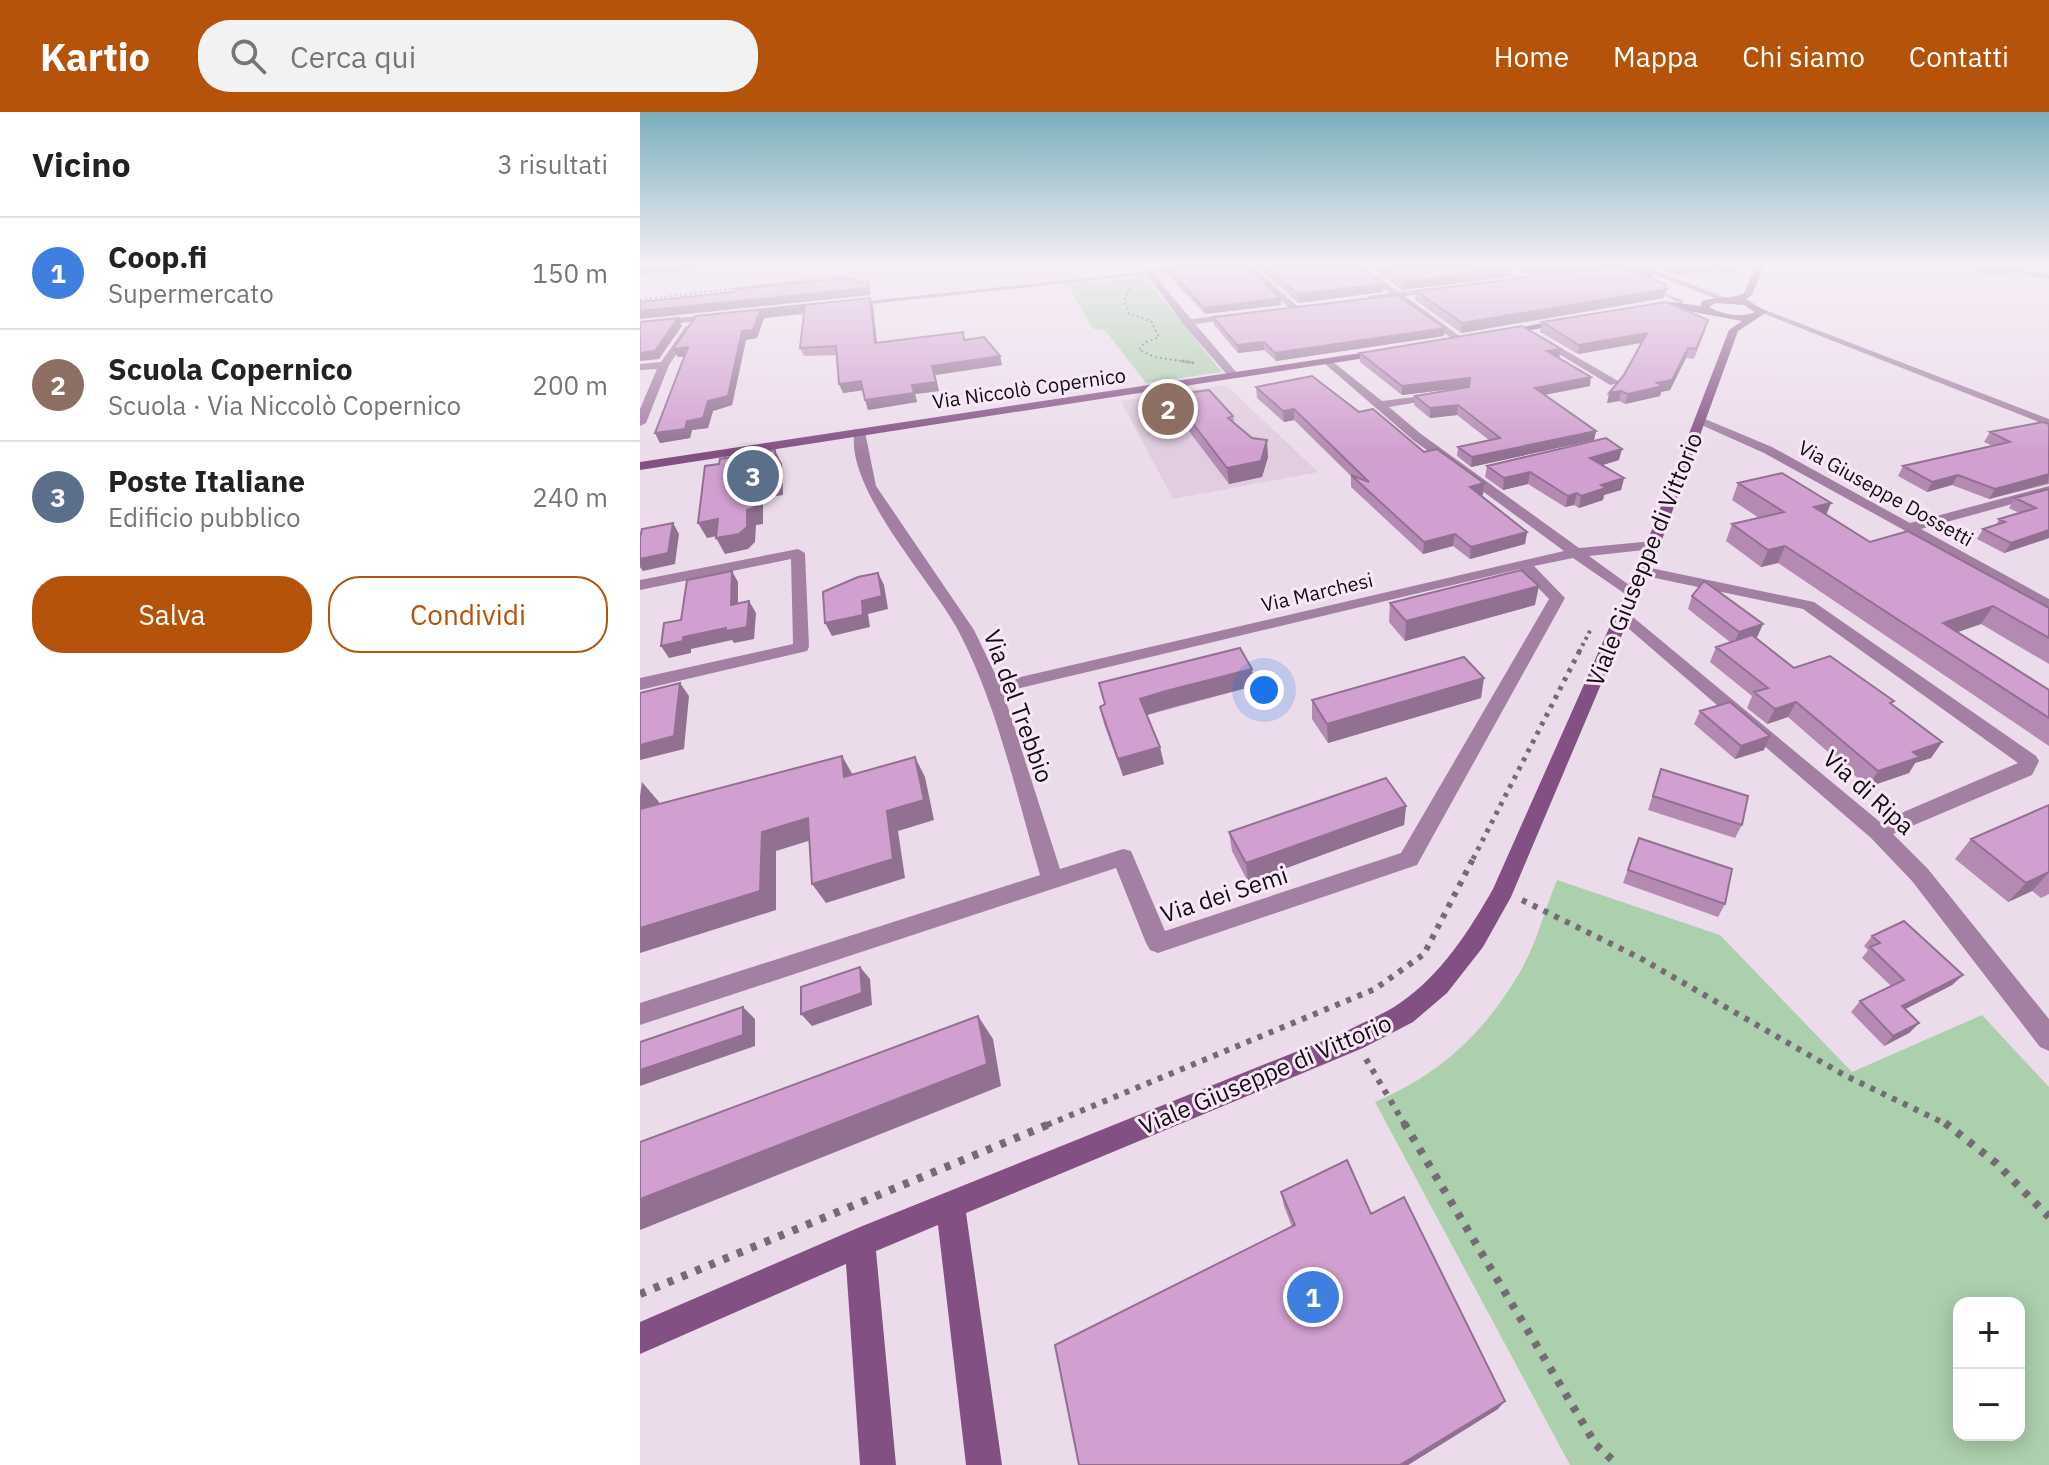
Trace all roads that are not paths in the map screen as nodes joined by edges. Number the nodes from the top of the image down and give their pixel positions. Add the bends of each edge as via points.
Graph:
1 (689, 327) edge
2 (1191, 327) edge
3 (1442, 327) edge
4 (1527, 327) edge
5 (1727, 327) edge
6 (1803, 327) edge
7 (1522, 328) junction
8 (1491, 334) edge
9 (1475, 337) edge
10 (1460, 340) junction
11 (1445, 342) edge
12 (1401, 349) edge
13 (1328, 361) junction
14 (664, 365) junction
15 (640, 367) edge
16 (1234, 376) junction
17 (1614, 383) edge
18 (1449, 393) edge
19 (1379, 405) junction
20 (1701, 421) junction
21 (640, 423) edge
22 (2049, 423) edge
23 (859, 432) junction
24 (640, 466) edge
25 (1482, 470) dead end
26 (1468, 474) junction
27 (2049, 490) edge
28 (1907, 528) junction
29 (1653, 545) junction
30 (1580, 552) junction
31 (1523, 564) junction
32 (1641, 571) junction
33 (640, 585) edge
34 (1631, 593) junction
35 (2049, 605) edge
36 (1622, 616) junction
37 (640, 684) edge
38 (993, 689) junction
39 (1878, 832) junction
40 (1052, 879) junction
41 (640, 1014) edge
42 (2049, 1039) edge
43 (950, 1206) junction
44 (860, 1242) junction
45 (640, 1338) edge
46 (878, 1465) edge
47 (984, 1465) edge

1 - 14 street
2 - 16 street
3 - 10 street
4 - 7 main road
5 - 20 main road, Viale Giuseppe di Vittorio
6 - 22 street
7 - 8 main road
7 - 17 street
9 - 10 main road
10 - 11 main road
12 - 13 main road, Via Niccolò Copernico
13 - 16 main road, Via Niccolò Copernico
13 - 19 street
14 - 15 street
14 - 21 street
16 - 23 main road, Via Niccolò Copernico
18 - 19 street
19 - 26 street
20 - 28 street, Via Giuseppe Dossetti via 1768,450
20 - 29 main road, Viale Giuseppe di Vittorio
23 - 24 main road, Via Niccolò Copernico
23 - 38 street, Via del Trebbio via 869,486 966,630
25 - 26 street
26 - 30 street
27 - 28 street
28 - 35 street, Via Giuseppe Dossetti
29 - 30 street, Via Marchesi
29 - 32 main road, Viale Giuseppe di Vittorio
30 - 31 street, Via Marchesi
30 - 34 street
31 - 38 street, Via Marchesi
31 - 40 street, Via dei Semi via 1557,598 1409,859 1158,943 1123,857
32 - 34 main road, Viale Giuseppe di Vittorio
32 - 39 street via 1808,605 2029,761 2025,770
33 - 37 street via 798,553 801,647
34 - 36 main road, Viale Giuseppe di Vittorio
36 - 39 street, Via di Ripa
36 - 43 main road, Viale Giuseppe di Vittorio via 1503,891 1483,928 1411,1010 1354,1040
38 - 40 street, Via del Trebbio
39 - 42 street, Via di Ripa via 1920,875
40 - 41 street, Via dei Semi
43 - 44 main road, Viale Giuseppe di Vittorio
43 - 47 main road
44 - 45 main road, Viale Giuseppe di Vittorio
44 - 46 main road

